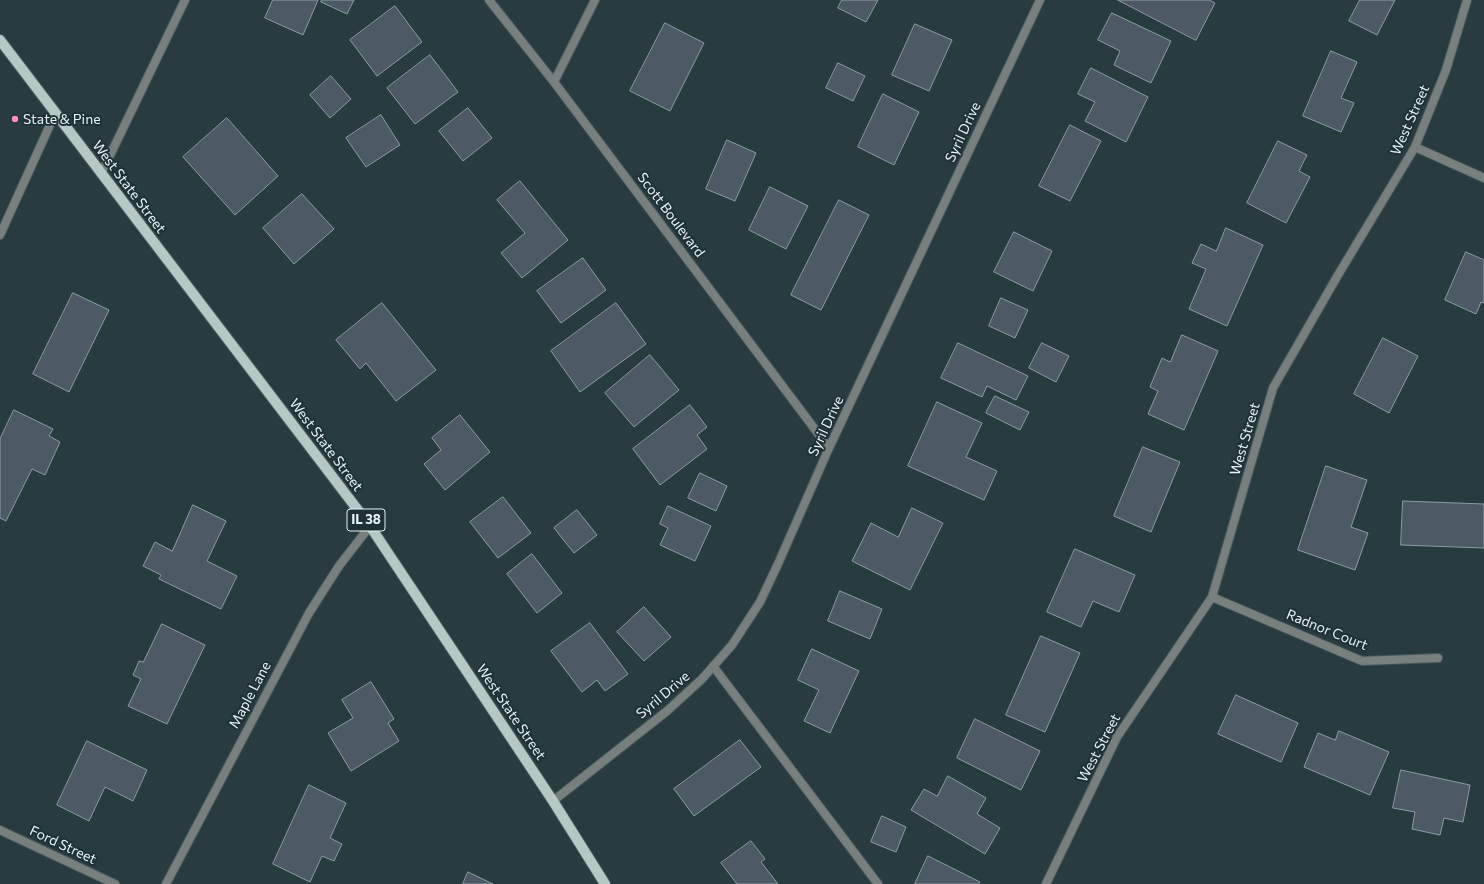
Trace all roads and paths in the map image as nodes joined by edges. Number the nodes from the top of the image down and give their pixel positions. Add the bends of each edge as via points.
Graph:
1 (185, 0) edge
2 (489, 0) edge
3 (594, 0) edge
4 (1040, 0) edge
5 (1467, 0) edge
6 (0, 40) edge
7 (554, 82) junction
8 (56, 114) junction
9 (1415, 147) junction
10 (101, 174) junction
11 (1484, 178) edge
12 (0, 235) edge
13 (829, 448) junction
14 (370, 526) junction
15 (1212, 597) junction
16 (1438, 658) dead end
17 (713, 666) junction
18 (553, 800) junction
19 (0, 830) edge
20 (115, 884) edge
21 (166, 884) edge
22 (605, 884) edge
23 (878, 884) edge
24 (1046, 884) edge

1 - 10 street
2 - 7 street, Scott Boulevard
3 - 7 street
4 - 13 street, Syril Drive
5 - 9 street, West Street via 1446,70
6 - 8 main road, West State Street / IL 38
7 - 13 street, Scott Boulevard
8 - 10 main road, West State Street / IL 38
8 - 12 street
9 - 11 street
9 - 15 street, West Street via 1273,388
10 - 14 main road, West State Street / IL 38
13 - 17 street, Syril Drive via 760,602 732,645
14 - 18 main road, West State Street / IL 38
14 - 21 street, Maple Lane via 339,566 309,613
15 - 16 street, Radnor Court via 1362,661
15 - 24 street, West Street via 1116,737
17 - 18 street, Syril Drive via 667,711
17 - 23 street
18 - 22 main road, West State Street / IL 38
19 - 20 street, Ford Street

